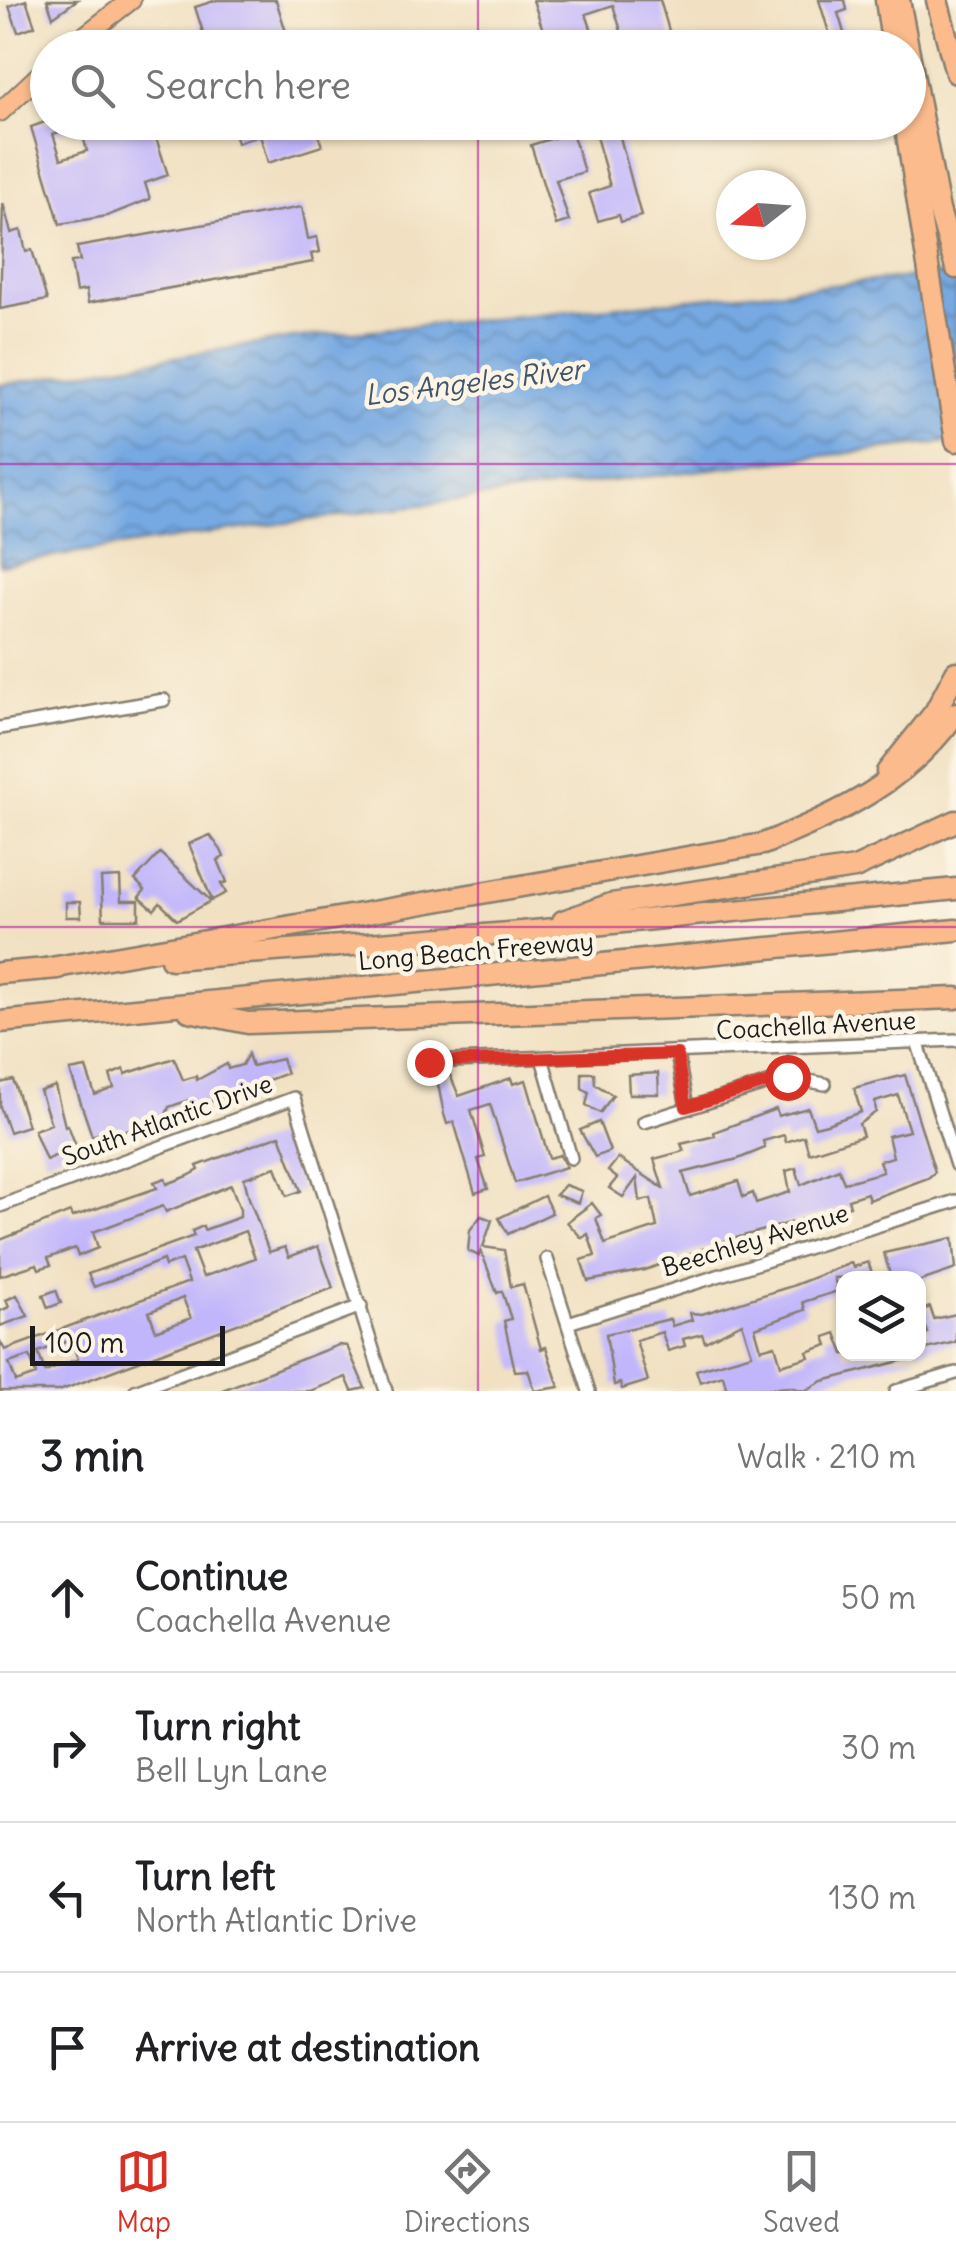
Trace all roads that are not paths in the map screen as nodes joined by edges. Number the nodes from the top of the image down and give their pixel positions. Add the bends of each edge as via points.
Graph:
1 (131, 0) edge
2 (886, 0) edge
3 (899, 0) edge
4 (937, 0) edge
5 (92, 30) edge
6 (890, 30) edge
7 (905, 30) edge
8 (956, 73) edge
9 (30, 84) edge
10 (0, 112) edge
11 (926, 139) edge
12 (908, 140) edge
13 (956, 268) edge
14 (956, 441) edge
15 (956, 672) edge
16 (164, 700) dead end
17 (956, 714) edge
18 (0, 728) edge
19 (865, 798) junction
20 (956, 822) edge
21 (956, 889) edge
22 (956, 930) edge
23 (533, 931) junction
24 (914, 935) junction
25 (956, 942) edge
26 (45, 969) junction
27 (0, 973) edge
28 (956, 998) edge
29 (172, 1008) junction
30 (0, 1022) edge
31 (956, 1040) edge
32 (918, 1044) junction
33 (677, 1054) junction
34 (542, 1058) junction
35 (429, 1062) dead end
36 (825, 1084) dead end
37 (686, 1107) junction
38 (644, 1122) dead end
39 (571, 1158) dead end
40 (956, 1165) edge
41 (956, 1201) edge
42 (0, 1206) edge
43 (547, 1259) dead end
44 (360, 1306) junction
45 (568, 1323) junction
46 (956, 1373) edge
47 (135, 1391) edge
48 (386, 1391) edge
49 (589, 1391) edge
50 (896, 1391) edge

1 - 5 main road
2 - 6 highway
3 - 7 highway
4 - 8 highway
9 - 10 main road
11 - 13 highway
12 - 14 highway
15 - 19 highway via 935,712
16 - 18 street
17 - 19 highway via 904,771
19 - 26 highway via 763,844 710,856
20 - 23 highway via 856,868 611,904
21 - 23 highway, Long Beach Freeway
22 - 24 highway, Long Beach Freeway
23 - 26 highway, Long Beach Freeway
24 - 25 highway
24 - 29 highway, Long Beach Freeway
26 - 27 highway, Long Beach Freeway
28 - 29 highway via 248,1023
29 - 30 highway, Long Beach Freeway
31 - 32 street, Coachella Avenue
32 - 33 street, Coachella Avenue
32 - 40 street
33 - 34 street, Coachella Avenue
33 - 37 street
34 - 35 street, Coachella Avenue
34 - 39 street
36 - 37 street, Coachella Avenue via 787,1077
37 - 38 street, Coachella Avenue
41 - 45 street, Beechley Avenue
42 - 44 street, South Atlantic Drive via 294,1098
43 - 45 street
44 - 47 street
44 - 48 street
45 - 49 street
46 - 50 street

